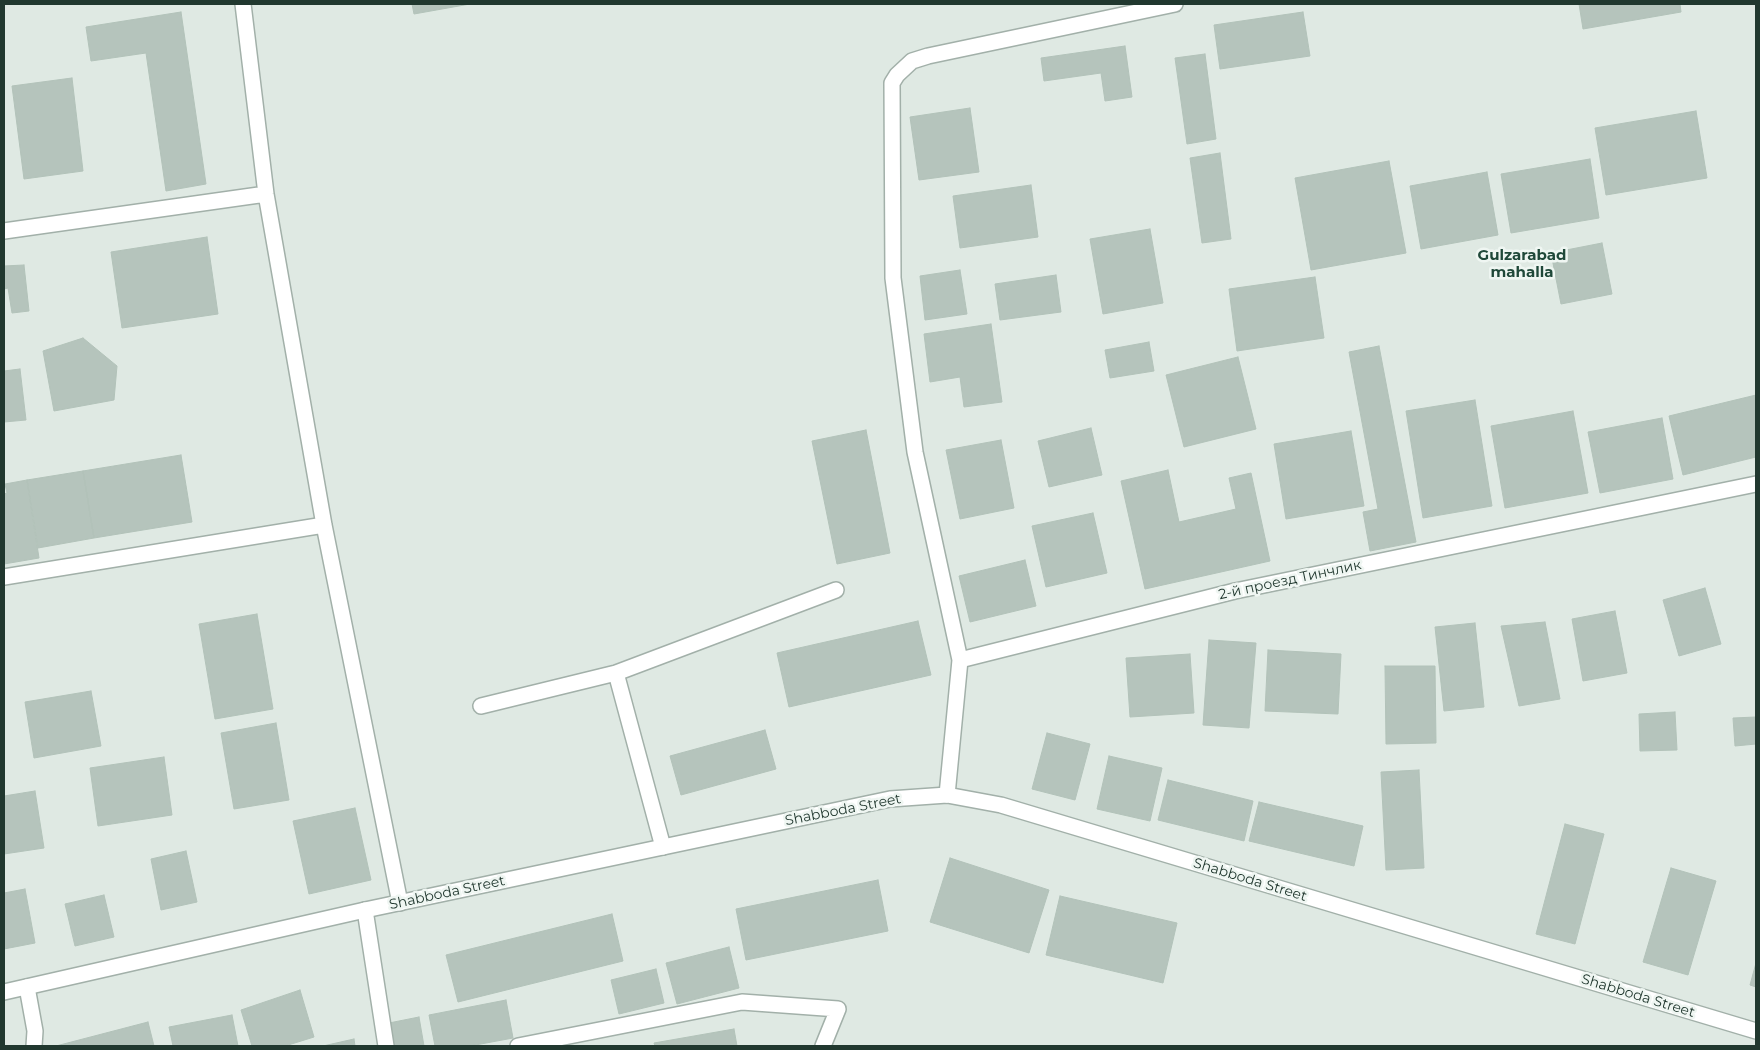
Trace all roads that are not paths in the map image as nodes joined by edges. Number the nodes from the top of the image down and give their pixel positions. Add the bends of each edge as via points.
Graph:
1 (243, 4) edge
2 (1175, 4) edge
3 (266, 194) junction
4 (4, 232) edge
5 (1756, 484) edge
6 (324, 525) junction
7 (4, 577) edge
8 (836, 590) dead end
9 (960, 660) junction
10 (616, 673) junction
11 (480, 706) dead end
12 (947, 795) junction
13 (663, 847) junction
14 (400, 903) junction
15 (364, 910) junction
16 (27, 987) junction
17 (4, 992) edge
18 (1756, 1031) edge
19 (34, 1046) edge
20 (386, 1046) edge
21 (518, 1046) edge
22 (823, 1046) edge

1 - 3 street
2 - 9 street via 928,56 912,61 892,83 894,288 915,452
3 - 4 street
3 - 6 street
5 - 9 street, 2-й проезд Тинчлик via 1235,591
6 - 7 street
6 - 14 street
8 - 10 street
9 - 12 street
10 - 11 street
10 - 13 street
12 - 13 street, Shabboda Street via 890,799
12 - 18 street, Shabboda Street via 1001,806
13 - 14 street, Shabboda Street
14 - 15 street, Shabboda Street
15 - 16 street, Shabboda Street
15 - 20 street
16 - 17 street, Shabboda Street
16 - 19 street via 35,1031
21 - 22 street via 742,1002 838,1010

